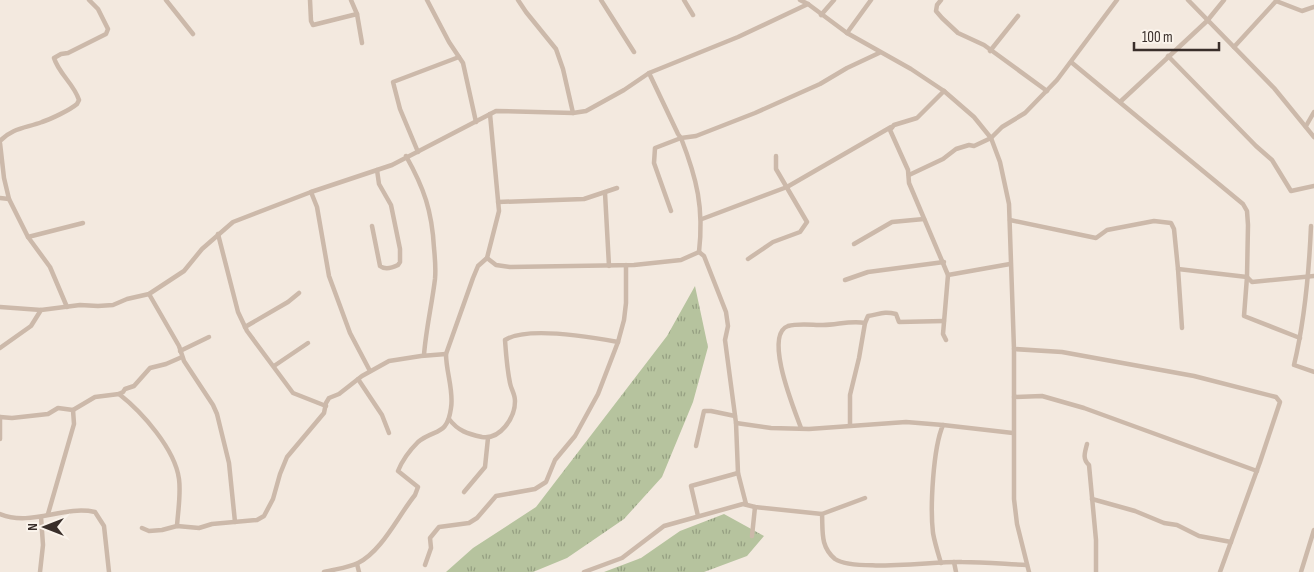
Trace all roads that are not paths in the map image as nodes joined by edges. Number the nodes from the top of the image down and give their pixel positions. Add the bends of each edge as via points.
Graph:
1 (89, 0) edge
2 (166, 0) edge
3 (310, 0) edge
4 (351, 0) edge
5 (427, 0) edge
6 (518, 0) edge
7 (600, 0) edge
8 (684, 0) edge
9 (800, 0) edge
10 (834, 0) edge
11 (871, 0) edge
12 (940, 0) edge
13 (1117, 0) edge
14 (1188, 0) edge
15 (1224, 0) edge
16 (1276, 0) edge
17 (808, 4) junction
18 (1314, 7) edge
19 (357, 14) junction
20 (693, 15) dead end
21 (821, 16) junction
22 (1018, 16) dead end
23 (1207, 21) junction
24 (193, 34) dead end
25 (847, 34) junction
26 (362, 43) dead end
27 (1234, 47) junction
28 (990, 51) junction
29 (634, 52) dead end
30 (879, 53) junction
31 (1168, 56) junction
32 (459, 57) junction
33 (1071, 62) junction
34 (649, 73) junction
35 (944, 91) junction
36 (1047, 91) junction
37 (1120, 102) junction
38 (1314, 112) edge
39 (573, 113) junction
40 (490, 114) junction
41 (476, 122) junction
42 (1306, 126) junction
43 (891, 127) junction
44 (1314, 137) edge
45 (681, 138) junction
46 (991, 138) junction
47 (0, 142) edge
48 (418, 152) junction
49 (406, 156) junction
50 (776, 156) dead end
51 (376, 170) junction
52 (909, 175) junction
53 (1314, 186) edge
54 (787, 187) junction
55 (617, 188) dead end
56 (310, 192) junction
57 (604, 194) junction
58 (0, 198) edge
59 (9, 198) junction
60 (498, 202) junction
61 (671, 211) dead end
62 (702, 219) junction
63 (924, 219) junction
64 (1010, 220) junction
65 (82, 223) dead end
66 (372, 226) dead end
67 (1311, 226) dead end
68 (218, 234) junction
69 (28, 237) junction
70 (854, 244) dead end
71 (699, 252) junction
72 (487, 258) junction
73 (748, 259) dead end
74 (944, 262) junction
75 (1010, 264) junction
76 (626, 265) junction
77 (609, 266) junction
78 (1178, 269) junction
79 (948, 275) junction
80 (1311, 276) edge
81 (1247, 277) junction
82 (846, 280) dead end
83 (299, 292) dead end
84 (149, 294) junction
85 (0, 307) edge
86 (67, 307) junction
87 (41, 310) junction
88 (944, 321) junction
89 (865, 323) junction
90 (245, 327) junction
91 (1182, 328) dead end
92 (209, 337) dead end
93 (1300, 338) junction
94 (946, 340) dead end
95 (618, 342) junction
96 (308, 343) dead end
97 (0, 348) edge
98 (1014, 349) junction
99 (180, 351) junction
100 (446, 354) junction
101 (424, 355) junction
102 (182, 357) junction
103 (274, 366) junction
104 (370, 371) junction
105 (1314, 372) edge
106 (358, 379) junction
107 (119, 394) junction
108 (1014, 397) junction
109 (326, 406) junction
110 (74, 410) junction
111 (735, 416) junction
112 (0, 417) edge
113 (449, 419) junction
114 (736, 423) junction
115 (943, 425) junction
116 (850, 426) junction
117 (802, 428) junction
118 (389, 433) dead end
119 (1013, 433) junction
120 (488, 438) junction
121 (0, 439) edge
122 (1087, 444) dead end
123 (696, 446) dead end
124 (1257, 471) junction
125 (738, 473) junction
126 (464, 492) dead end
127 (865, 498) dead end
128 (1092, 499) junction
129 (746, 504) junction
130 (755, 508) junction
131 (0, 514) edge
132 (48, 514) junction
133 (822, 514) junction
134 (698, 516) junction
135 (42, 517) junction
136 (235, 522) junction
137 (177, 526) junction
138 (142, 528) dead end
139 (1314, 530) edge
140 (752, 536) dead end
141 (1231, 542) junction
142 (954, 562) junction
143 (941, 563) junction
144 (357, 564) junction
145 (425, 565) dead end
146 (1027, 565) junction
147 (886, 570) edge
148 (40, 572) edge
149 (109, 572) edge
150 (324, 572) edge
151 (359, 572) edge
152 (584, 572) edge
153 (956, 572) edge
154 (1029, 572) edge
155 (1096, 572) edge
156 (1220, 572) edge
157 (1301, 572) edge

1 - 47 street via 98,9 108,29 106,34 54,58 77,94 77,104 44,122 14,130
2 - 24 street
3 - 19 street via 313,25
4 - 19 street
5 - 32 street
6 - 39 street via 556,49
7 - 29 street
8 - 20 street
9 - 17 street
10 - 21 street
11 - 25 street
12 - 28 street via 936,11 942,18
13 - 33 street
14 - 23 street
15 - 23 street
16 - 18 street via 1302,11
16 - 27 street
17 - 21 street
17 - 34 street
19 - 26 street
21 - 25 street
22 - 28 street
23 - 27 street
23 - 31 street
25 - 30 street
27 - 42 street
28 - 36 street
30 - 35 street
30 - 45 street via 764,109 696,136
31 - 37 street
31 - 53 street via 1272,160 1291,190
32 - 41 street via 465,68
32 - 48 street via 393,82 400,110
33 - 36 street
33 - 37 street
34 - 39 street via 586,111
34 - 45 street
35 - 43 street via 917,118
35 - 46 street via 974,116
36 - 46 street via 1025,113
37 - 81 street via 1243,204 1247,211
38 - 42 street
39 - 40 street via 496,111
40 - 41 street
40 - 60 street
41 - 48 street
42 - 44 street
43 - 52 street
43 - 54 street
45 - 61 street via 655,148 654,162
45 - 62 street via 695,176
46 - 52 street via 974,146 956,149
46 - 64 street via 1000,162
47 - 59 street
48 - 49 street
49 - 51 street
49 - 101 street via 417,175 433,224 435,278
50 - 54 street via 776,169
51 - 56 street
51 - 66 street via 379,184 391,205 400,249 398,265 380,266
52 - 63 street via 909,183
54 - 62 street
54 - 73 street via 806,225 800,232 773,242
55 - 57 street
56 - 68 street via 233,222
56 - 104 street via 317,207 329,276 350,333
57 - 60 street via 584,200
57 - 77 street
58 - 59 street
59 - 69 street
60 - 72 street via 499,211
62 - 71 street
63 - 70 street via 892,222
63 - 74 street
64 - 75 street
64 - 78 street via 1096,238 1106,230 1154,221 1170,223 1174,229
65 - 69 street
67 - 80 street
68 - 84 street via 184,271
68 - 90 street via 238,312
69 - 86 street via 50,267
71 - 76 street via 680,260
71 - 111 street via 704,256 726,312 725,340
72 - 77 street via 496,265 510,267
72 - 100 street via 478,266
74 - 79 street
74 - 82 street via 868,272
75 - 79 street
75 - 98 street
76 - 77 street
76 - 95 street via 626,303
78 - 81 street
78 - 91 street
79 - 88 street
80 - 81 street via 1252,282
80 - 93 street
81 - 93 street via 1244,316
83 - 90 street
84 - 86 street via 113,305
84 - 99 street
85 - 87 street
86 - 87 street
87 - 97 street via 31,326
88 - 89 street via 906,323 899,322 896,314 879,312 868,316
88 - 94 street
89 - 116 street via 850,395
89 - 117 street via 806,324 787,326 782,330 780,362
90 - 103 street
92 - 99 street
93 - 105 street via 1294,365
95 - 120 street via 581,336 522,333 505,340 514,408 501,432
95 - 145 street via 598,394 575,436 555,460 546,482 535,489 496,496 469,523 439,527 430,538 431,548
96 - 103 street
98 - 108 street
98 - 124 street via 1062,352 1194,376 1276,397 1280,402
99 - 102 street
100 - 101 street
100 - 113 street via 452,406
101 - 104 street via 389,361
102 - 107 street via 150,368 134,386
102 - 136 street via 217,414 229,463
103 - 109 street via 293,393
104 - 106 street
106 - 109 street via 329,398
106 - 118 street via 382,415
107 - 110 street via 95,398
107 - 137 street via 130,402 165,444 179,476
108 - 119 street
108 - 124 street via 1042,396 1084,408
109 - 136 street via 324,414 287,457 268,512 257,520
110 - 112 street via 58,408 48,414
110 - 132 street via 74,424
111 - 114 street
111 - 123 street via 704,411
112 - 121 street
113 - 120 street via 456,428
113 - 144 street via 443,430 419,442 404,459 398,471 418,487 415,495 375,549
114 - 117 street
114 - 125 street
115 - 116 street via 906,422
115 - 119 street
115 - 143 street via 938,438 933,478 933,531
116 - 117 street
119 - 146 street via 1014,499
120 - 126 street via 485,467
122 - 128 street via 1084,456 1089,465
124 - 141 street
125 - 129 street
125 - 134 street via 691,486
127 - 133 street
128 - 141 street via 1135,510 1199,536
128 - 155 street
129 - 130 street
129 - 134 street
130 - 133 street
130 - 140 street
131 - 135 street via 12,518
132 - 135 street
132 - 149 street via 95,512 104,526
133 - 147 street via 823,544 835,560 847,566
134 - 152 street via 664,526 622,558
135 - 148 street
136 - 137 street via 199,528
137 - 138 street via 149,531
139 - 157 street
141 - 156 street
142 - 143 street
142 - 146 street
142 - 153 street
143 - 147 street
144 - 150 street
144 - 151 street
146 - 154 street

